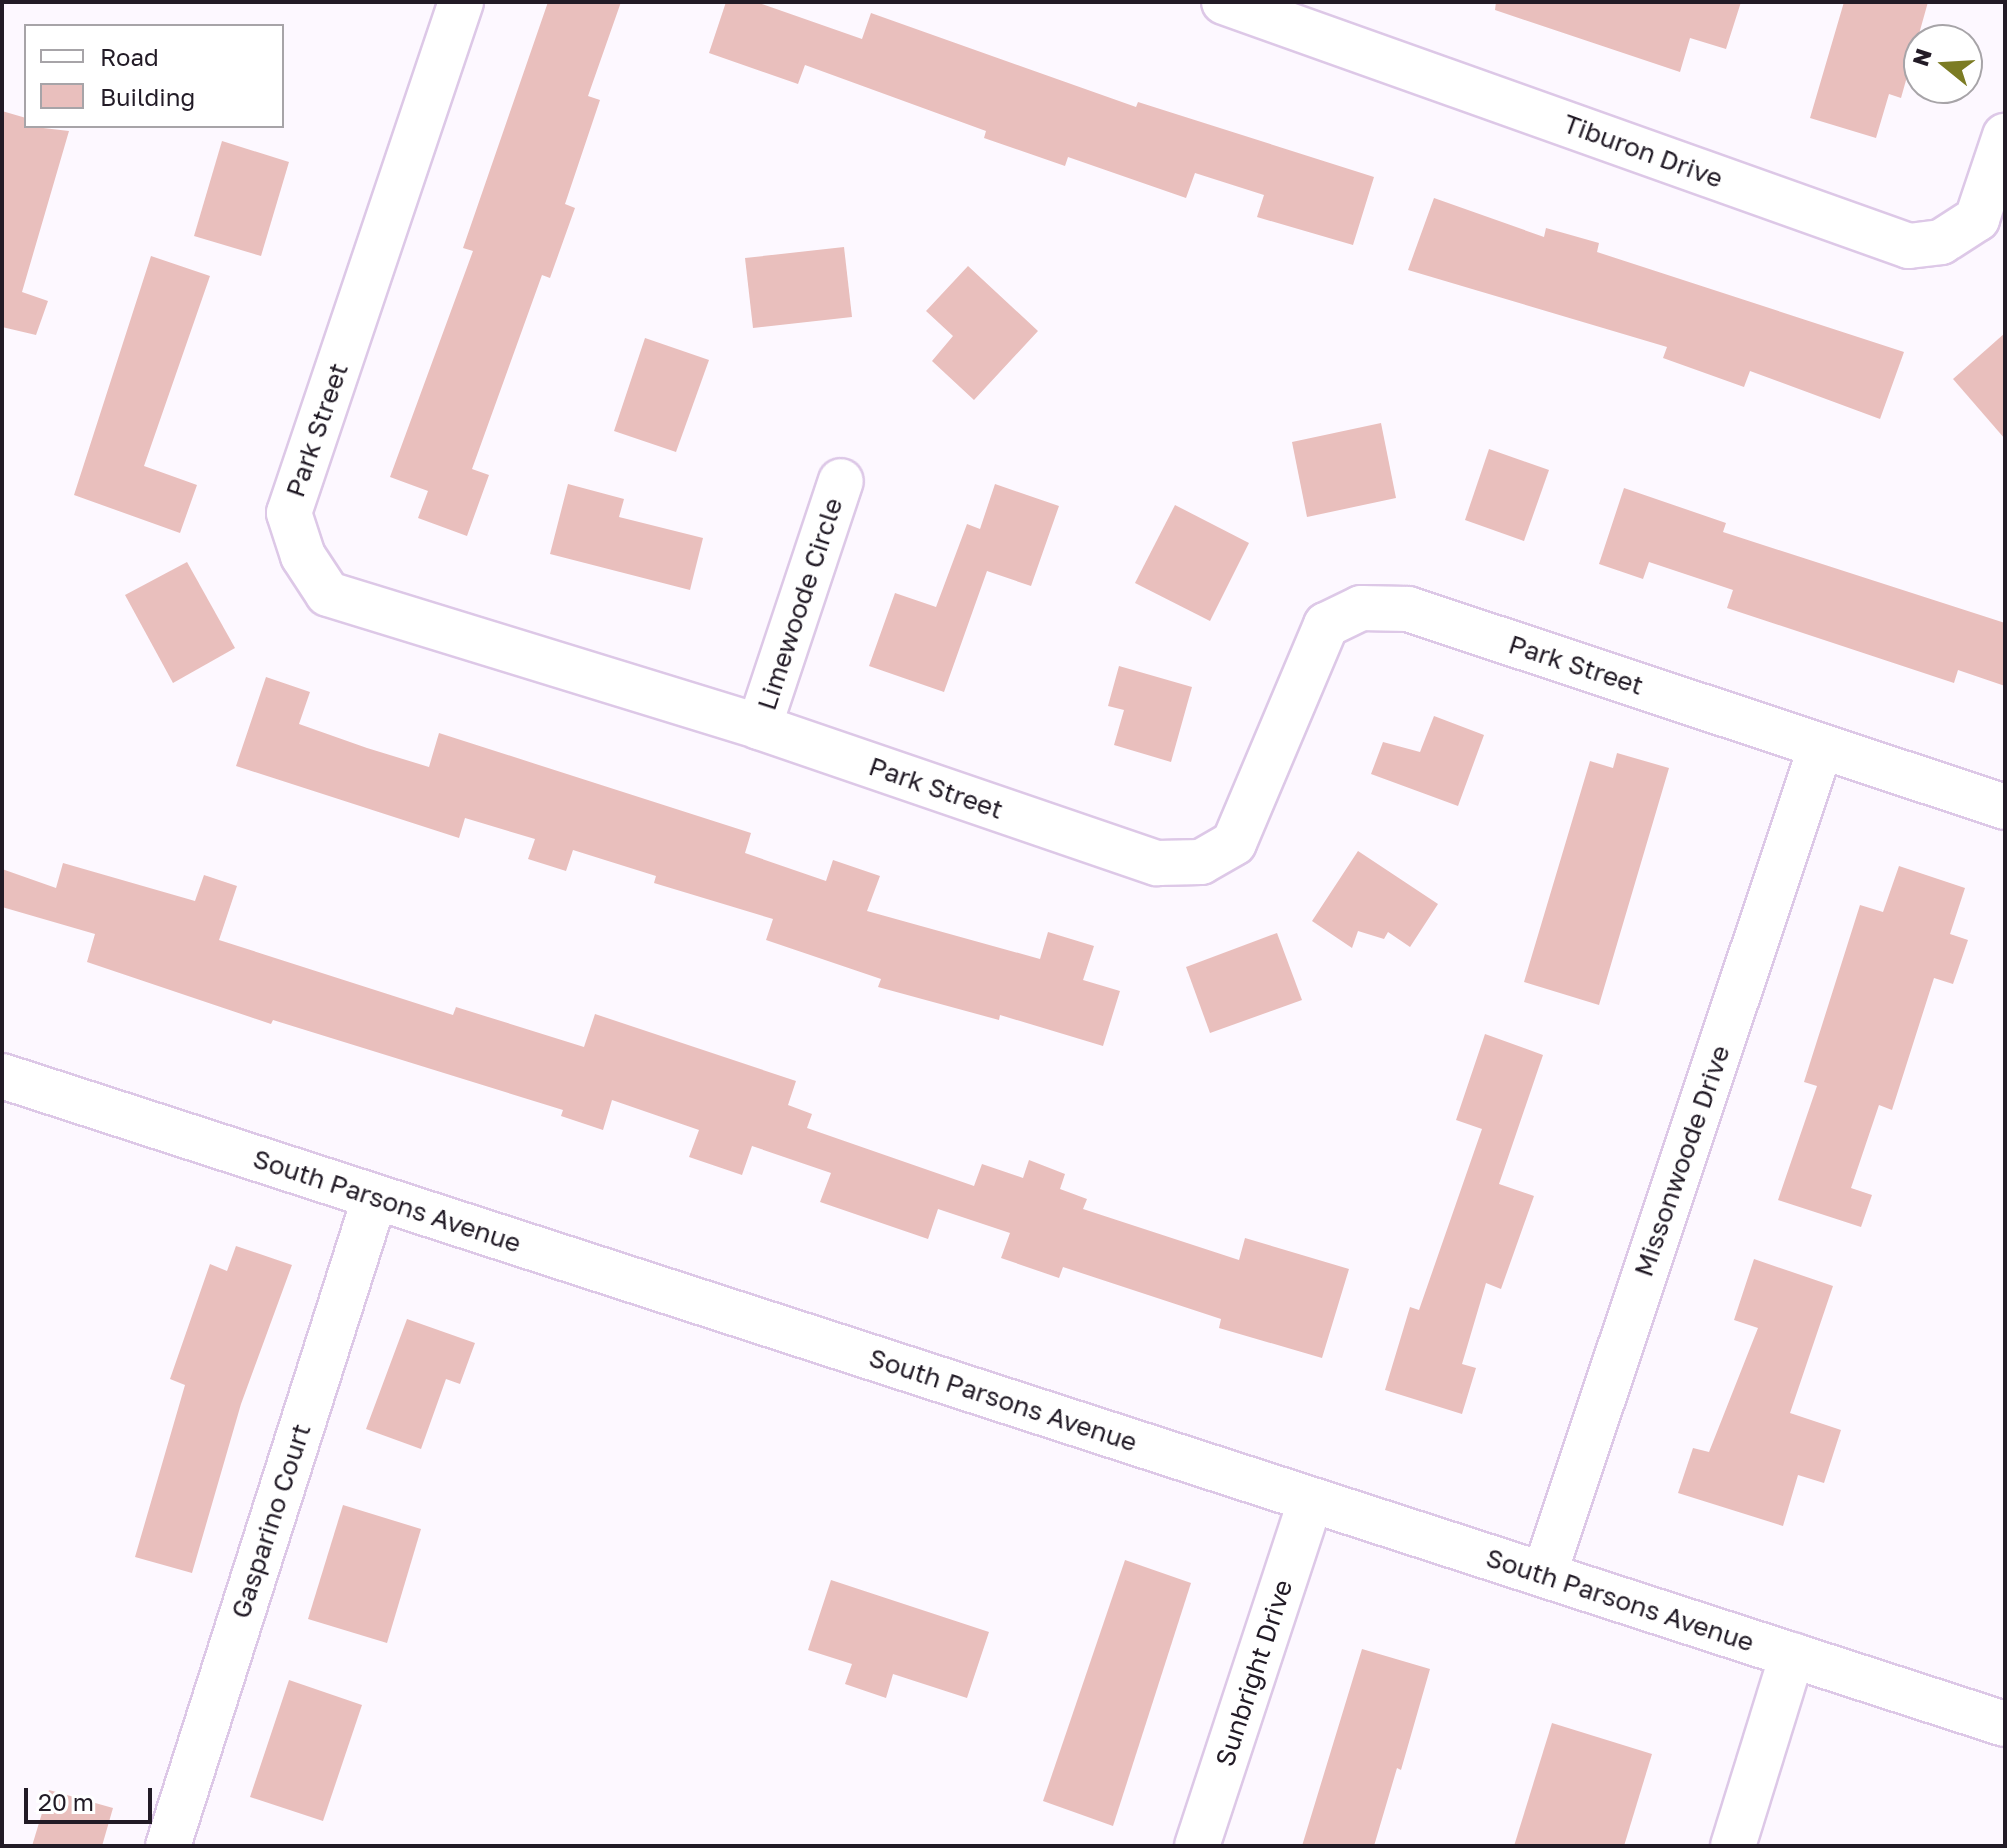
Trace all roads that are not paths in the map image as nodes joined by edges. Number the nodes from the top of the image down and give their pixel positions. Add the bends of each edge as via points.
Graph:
1 (461, 2) edge
2 (1224, 2) edge
3 (2005, 136) edge
4 (841, 481) dead end
5 (759, 727) junction
6 (1821, 746) junction
7 (2005, 807) edge
8 (2, 1076) edge
9 (375, 1197) junction
10 (1311, 1500) junction
11 (1544, 1575) junction
12 (1792, 1655) junction
13 (2005, 1724) edge
14 (168, 1846) edge
15 (1197, 1846) edge
16 (1733, 1846) edge

1 - 5 street, Park Street via 289,513 303,556 328,594
2 - 3 street, Tiburon Drive via 1909,246 1941,242 1977,219
4 - 5 street, Limewoode Circle
5 - 6 street, Park Street via 1157,863 1201,862 1234,843 1326,625 1361,608 1408,609
6 - 7 street, Park Street
6 - 11 street, Missonwoode Drive
8 - 9 street, South Parsons Avenue
9 - 10 street, South Parsons Avenue
9 - 14 street, Gasparino Court
10 - 11 street, South Parsons Avenue
10 - 15 street, Sunbright Drive
11 - 12 street, South Parsons Avenue
12 - 13 street, South Parsons Avenue
12 - 16 street

